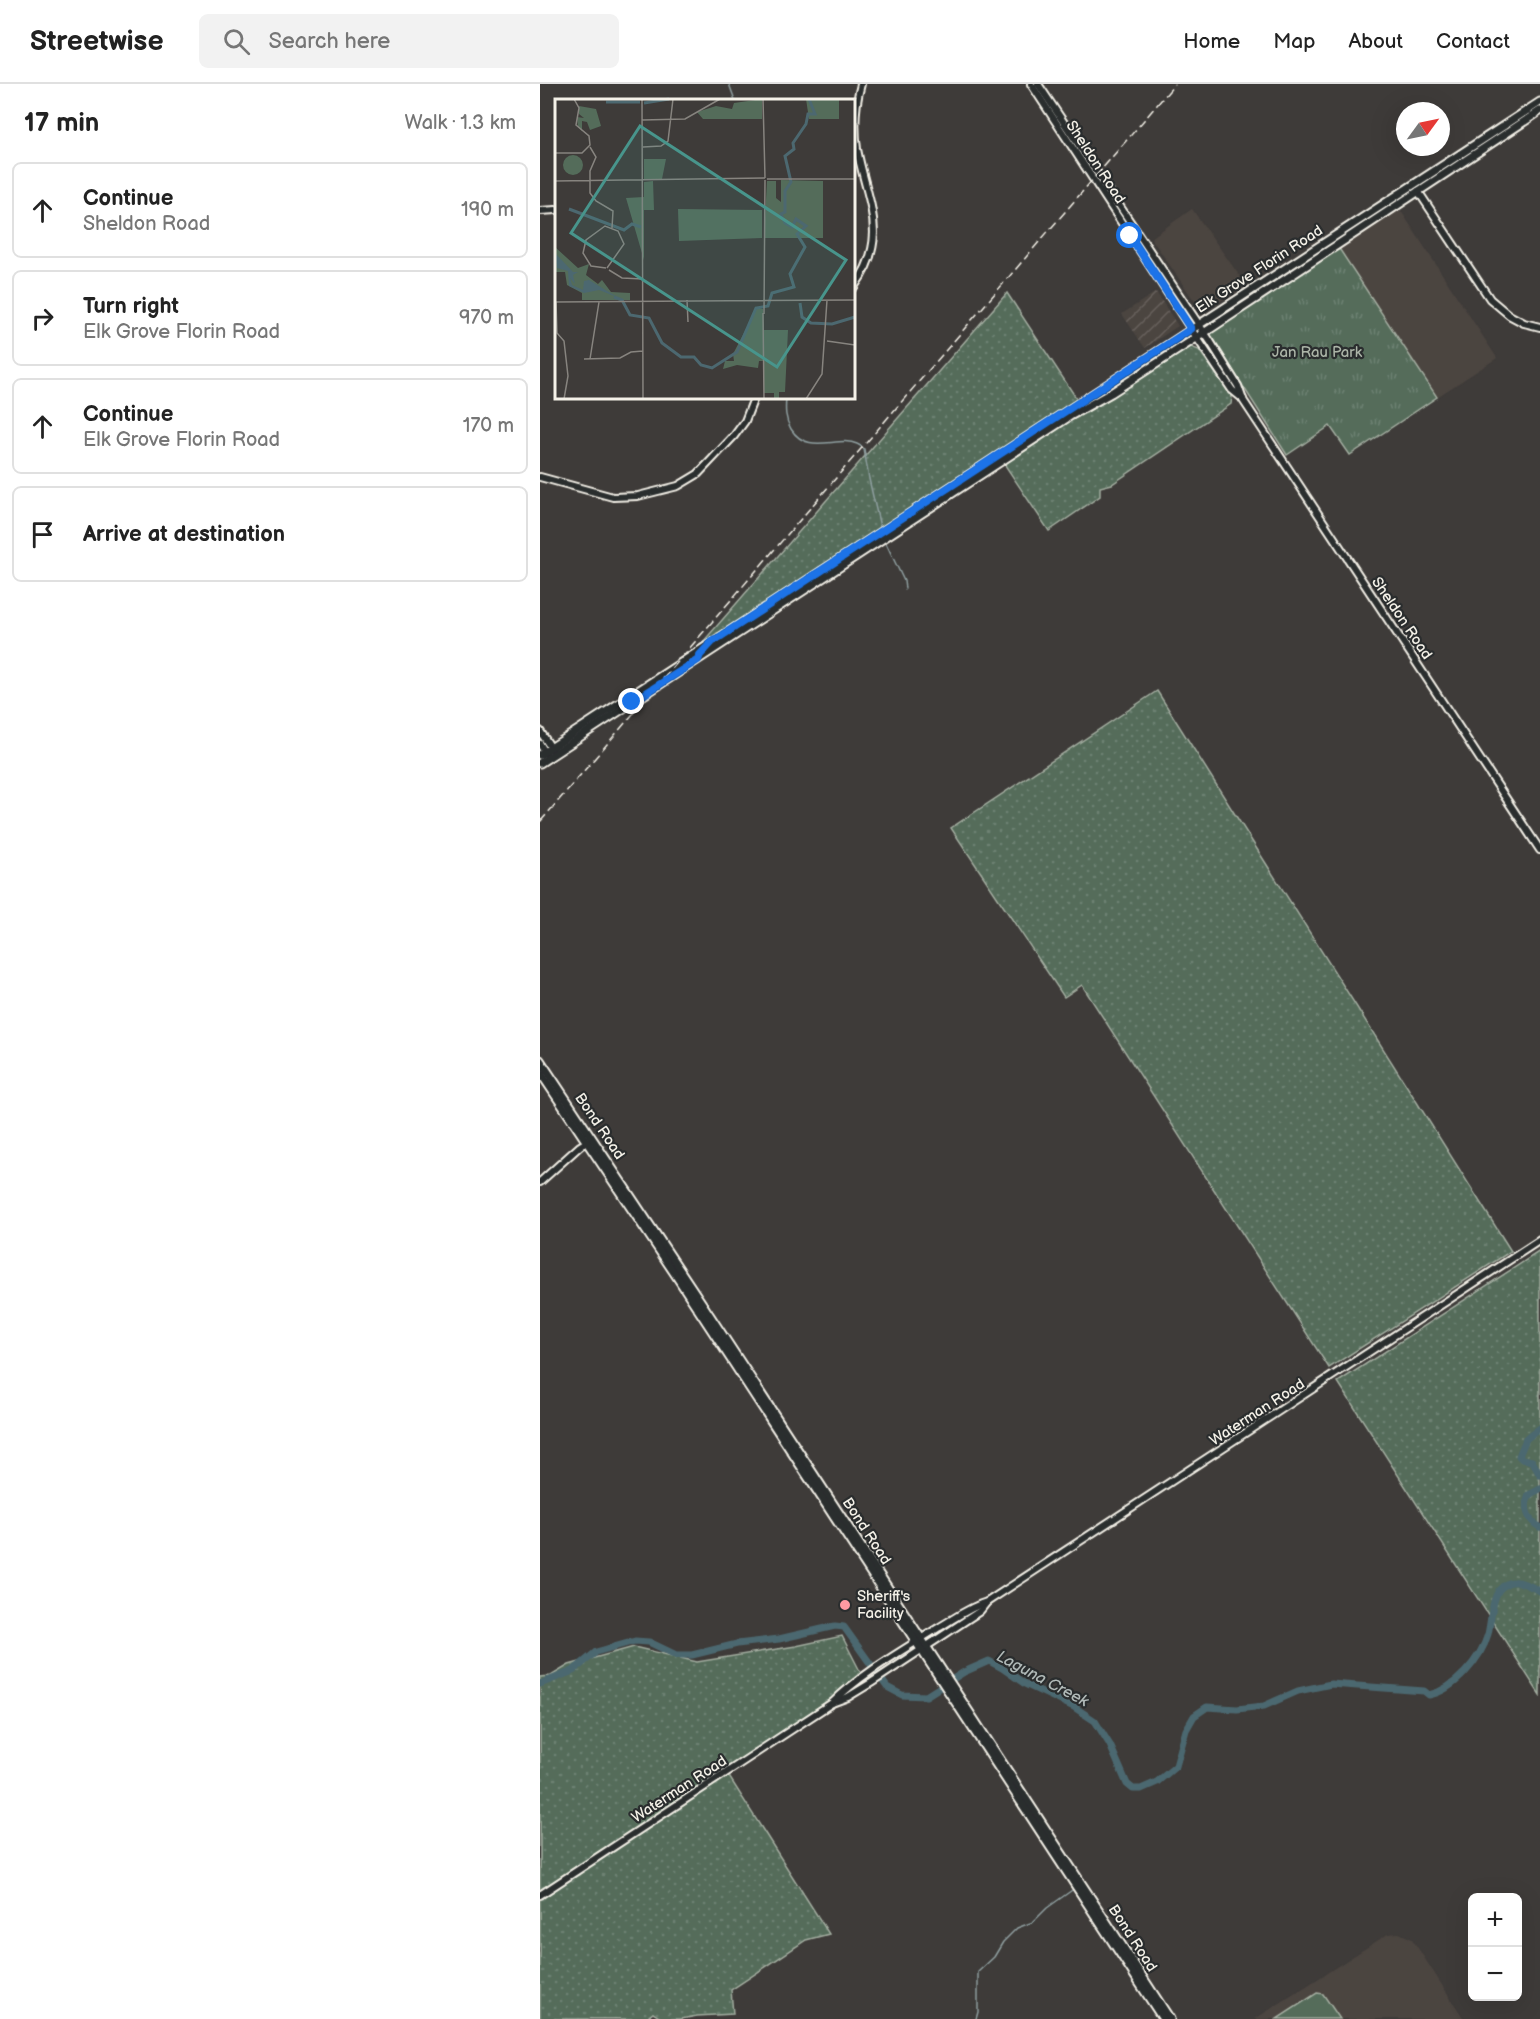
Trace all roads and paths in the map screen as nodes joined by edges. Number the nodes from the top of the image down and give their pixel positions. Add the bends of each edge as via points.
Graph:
1 (861, 84) edge
2 (1031, 84) edge
3 (1038, 84) edge
4 (1540, 102) edge
5 (1540, 111) edge
6 (855, 129) edge
7 (855, 129) edge
8 (1456, 156) junction
9 (1414, 184) junction
10 (1418, 191) junction
11 (1407, 199) junction
12 (555, 210) edge
13 (540, 211) edge
14 (1130, 236) junction
15 (1156, 261) junction
16 (855, 285) edge
17 (1198, 324) junction
18 (1540, 327) edge
19 (1191, 329) junction
20 (1203, 332) junction
21 (1196, 337) junction
22 (1097, 391) junction
23 (754, 399) edge
24 (1243, 400) junction
25 (1092, 403) junction
26 (976, 470) junction
27 (540, 477) edge
28 (966, 484) junction
29 (712, 642) junction
30 (698, 660) junction
31 (540, 731) edge
32 (540, 744) edge
33 (548, 753) edge
34 (540, 763) edge
35 (1540, 850) edge
36 (540, 1060) edge
37 (540, 1065) edge
38 (540, 1072) edge
39 (553, 1080) junction
40 (589, 1141) junction
41 (540, 1182) edge
42 (1540, 1240) edge
43 (675, 1274) junction
44 (701, 1302) junction
45 (987, 1602) junction
46 (919, 1640) junction
47 (924, 1648) junction
48 (951, 1690) junction
49 (832, 1703) junction
50 (1010, 1789) junction
51 (1042, 1824) junction
52 (1073, 1877) junction
53 (1083, 1892) junction
54 (540, 1895) edge
55 (1112, 1942) junction
56 (1138, 1970) junction
57 (1162, 2019) edge
58 (1170, 2019) edge

1 - 6 main road
2 - 14 main road, Sheldon Road
3 - 15 main road, Sheldon Road
4 - 8 main road, Elk Grove Florin Road
5 - 10 main road, Elk Grove Florin Road
7 - 16 main road via 874,236 869,259
8 - 9 main road, Elk Grove Florin Road
8 - 10 main road via 1451,165 1423,183
9 - 11 main road
9 - 17 main road, Elk Grove Florin Road
10 - 11 main road, Elk Grove Florin Road
10 - 18 main road via 1490,299 1509,315
11 - 20 main road, Elk Grove Florin Road
12 - 13 main road
14 - 15 main road
14 - 19 main road, Sheldon Road
15 - 17 main road, Sheldon Road
17 - 19 main road, Elk Grove Florin Road
17 - 20 main road, Sheldon Road
19 - 21 main road, Sheldon Road
19 - 22 main road, Elk Grove Florin Road
20 - 21 main road, Elk Grove Florin Road
20 - 24 main road, Sheldon Road
21 - 24 main road, Sheldon Road
21 - 25 main road, Elk Grove Florin Road
22 - 25 main road
22 - 26 main road, Elk Grove Florin Road
23 - 27 main road via 734,436 698,474 678,486 638,496 613,497
24 - 35 main road, Sheldon Road
25 - 28 main road, Elk Grove Florin Road
26 - 28 main road
26 - 29 main road, Elk Grove Florin Road
28 - 30 main road, Elk Grove Florin Road
29 - 30 main road
29 - 33 main road, Elk Grove Florin Road
30 - 33 main road, Elk Grove Florin Road
31 - 33 main road
32 - 33 main road
33 - 34 main road, Elk Grove Florin Road
36 - 39 main road, Bond Road
37 - 39 main road
38 - 40 main road, Bond Road
39 - 40 main road, Bond Road
40 - 41 main road
40 - 43 main road, Bond Road
40 - 44 main road, Bond Road
42 - 45 main road, Waterman Road
43 - 44 main road
43 - 46 main road, Bond Road
44 - 46 main road, Bond Road
45 - 46 main road, Waterman Road via 975,1605
45 - 47 main road, Waterman Road via 980,1611
46 - 47 main road, Bond Road
46 - 49 main road, Waterman Road
47 - 48 main road, Bond Road
47 - 49 main road, Waterman Road via 848,1697
48 - 50 main road, Bond Road
48 - 51 main road, Bond Road
49 - 54 main road, Waterman Road
50 - 51 main road via 1016,1791
50 - 52 main road, Bond Road
51 - 52 main road, Bond Road
52 - 53 main road, Bond Road
53 - 55 main road, Bond Road
53 - 56 main road, Bond Road
55 - 56 main road
55 - 57 main road, Bond Road
56 - 58 main road, Bond Road

